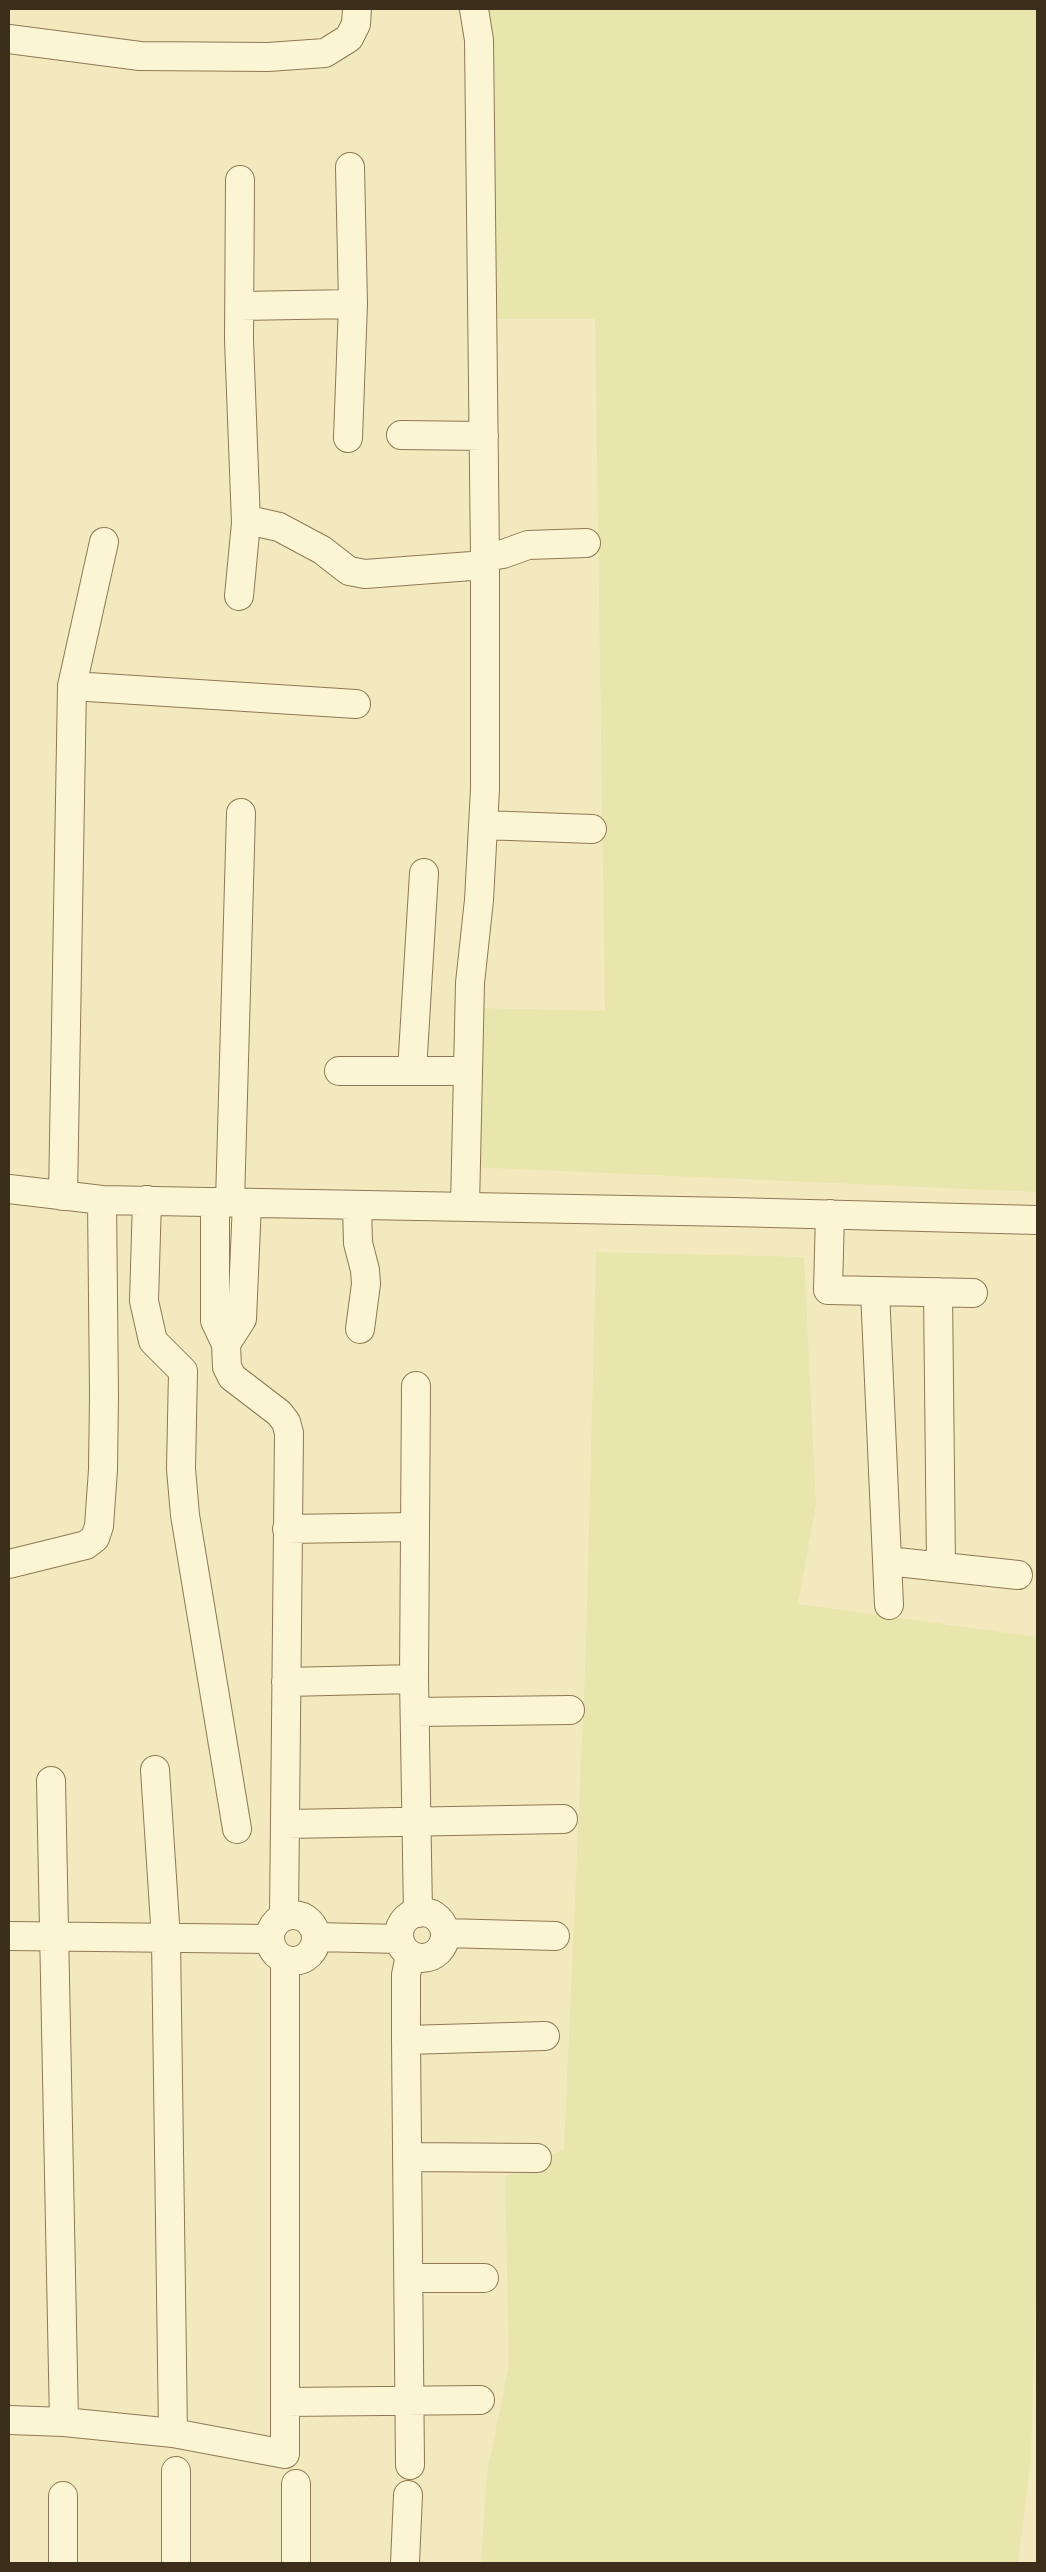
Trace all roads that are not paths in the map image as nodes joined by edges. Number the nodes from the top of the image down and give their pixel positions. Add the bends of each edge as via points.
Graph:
1 (357, 9) edge
2 (474, 9) edge
3 (9, 40) edge
4 (350, 167) dead end
5 (240, 180) dead end
6 (353, 304) junction
7 (240, 306) junction
8 (401, 435) dead end
9 (484, 436) junction
10 (348, 438) dead end
11 (246, 523) junction
12 (104, 542) dead end
13 (586, 543) dead end
14 (485, 561) junction
15 (240, 596) dead end
16 (72, 686) junction
17 (356, 704) dead end
18 (241, 813) dead end
19 (483, 825) junction
20 (592, 829) dead end
21 (424, 873) dead end
22 (339, 1071) dead end
23 (412, 1071) junction
24 (468, 1071) junction
25 (9, 1189) edge
26 (63, 1196) junction
27 (102, 1200) junction
28 (148, 1200) junction
29 (231, 1202) junction
30 (358, 1205) junction
31 (465, 1206) junction
32 (830, 1214) junction
33 (1037, 1220) edge
34 (875, 1291) junction
35 (938, 1292) junction
36 (973, 1293) dead end
37 (360, 1329) dead end
38 (416, 1386) dead end
39 (415, 1527) junction
40 (287, 1529) junction
41 (887, 1560) junction
42 (9, 1564) edge
43 (941, 1566) junction
44 (1018, 1574) dead end
45 (889, 1605) dead end
46 (414, 1679) junction
47 (286, 1682) junction
48 (570, 1710) dead end
49 (414, 1712) junction
50 (155, 1770) dead end
51 (51, 1781) dead end
52 (563, 1819) dead end
53 (417, 1821) junction
54 (286, 1824) junction
55 (237, 1830) dead end
56 (418, 1913) junction
57 (444, 1933) junction
58 (54, 1935) junction
59 (9, 1936) edge
60 (555, 1936) dead end
61 (316, 1937) junction
62 (280, 1938) junction
63 (166, 1939) junction
64 (404, 1947) junction
65 (545, 2036) dead end
66 (406, 2040) junction
67 (407, 2158) junction
68 (537, 2158) dead end
69 (409, 2278) junction
70 (484, 2278) dead end
71 (410, 2400) junction
72 (480, 2400) dead end
73 (286, 2402) junction
74 (9, 2420) edge
75 (64, 2422) junction
76 (173, 2433) junction
77 (410, 2465) dead end
78 (176, 2470) dead end
79 (296, 2484) dead end
80 (408, 2495) dead end
81 (63, 2496) dead end
82 (63, 2563) edge
83 (176, 2563) edge
84 (296, 2563) edge
85 (405, 2563) edge

1 - 3 street via 356,24 349,38 325,53 140,56
2 - 9 street via 479,40
4 - 6 street
5 - 7 street
6 - 7 street
6 - 10 street
7 - 11 street
8 - 9 street
9 - 14 street
11 - 14 street via 279,527 322,550 349,571 365,574
11 - 15 street
12 - 16 street
13 - 14 street via 528,545
14 - 19 street
16 - 17 street
16 - 26 street
18 - 29 street
19 - 20 street
19 - 24 street via 480,900 470,983
21 - 23 street
22 - 23 street
23 - 24 street
24 - 31 street
25 - 26 street
26 - 27 street
27 - 28 street
27 - 42 street via 104,1404 99,1526 95,1538 86,1545
28 - 29 street
28 - 55 street via 144,1301 154,1341 183,1371 181,1469 185,1515
29 - 30 street
29 - 40 street via 215,1321 226,1344 227,1367 232,1377 280,1413 286,1422 290,1448
30 - 31 street
30 - 37 street via 358,1243 366,1284
31 - 32 street
32 - 33 street
32 - 34 street via 828,1290
34 - 35 street
34 - 41 street
35 - 36 street
35 - 43 street
38 - 39 street
39 - 40 street
39 - 46 street
40 - 47 street
41 - 43 street
41 - 45 street
43 - 44 street
46 - 47 street
46 - 49 street
47 - 54 street
48 - 49 street
49 - 53 street
50 - 63 street
51 - 58 street
52 - 53 street
53 - 54 street
53 - 56 street
54 - 62 street
56 - 57 street via 432,1915
56 - 64 street via 405,1920 399,1932
57 - 60 street
57 - 64 street via 442,1946 432,1956 419,1958
58 - 59 street
58 - 63 street
58 - 75 street
61 - 62 street via 310,1954 303,1959
61 - 62 street via 314,1928 302,1916 293,1914
61 - 64 street
62 - 63 street
62 - 73 street
63 - 76 street
64 - 66 street
65 - 66 street
66 - 67 street
67 - 68 street
67 - 69 street
69 - 70 street
69 - 71 street
71 - 72 street
71 - 73 street
71 - 77 street
73 - 76 street via 285,2454
74 - 75 street
75 - 76 street
78 - 83 street
79 - 84 street
80 - 85 street
81 - 82 street

